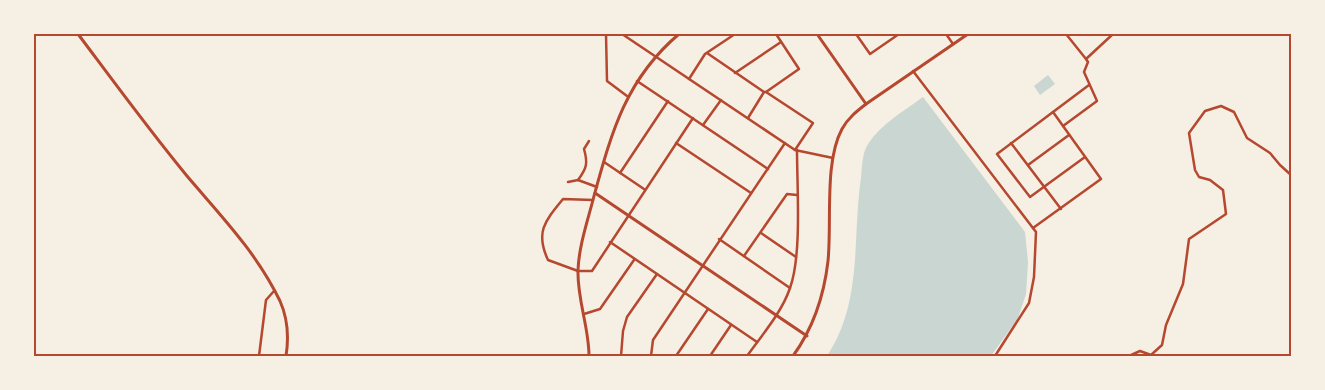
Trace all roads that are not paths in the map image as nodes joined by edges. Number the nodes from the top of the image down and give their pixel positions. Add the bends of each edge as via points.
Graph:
1 (78, 34) edge
2 (606, 34) edge
3 (622, 34) edge
4 (679, 34) edge
5 (736, 34) edge
6 (776, 34) edge
7 (817, 34) edge
8 (856, 34) edge
9 (899, 34) edge
10 (946, 34) edge
11 (968, 34) edge
12 (1072, 34) edge
13 (1113, 34) edge
14 (1067, 35) edge
15 (782, 42) junction
16 (952, 44) junction
17 (707, 53) junction
18 (656, 57) junction
19 (1086, 59) junction
20 (913, 71) junction
21 (735, 73) junction
22 (689, 79) junction
23 (637, 81) junction
24 (1090, 85) junction
25 (765, 92) junction
26 (628, 96) junction
27 (720, 100) junction
28 (668, 101) junction
29 (866, 104) junction
30 (1052, 112) junction
31 (694, 118) junction
32 (748, 118) junction
33 (703, 125) junction
34 (1063, 126) junction
35 (1069, 135) junction
36 (589, 141) dead end
37 (676, 143) junction
38 (785, 143) junction
39 (1011, 143) junction
40 (796, 150) junction
41 (1085, 156) junction
42 (833, 158) junction
43 (604, 162) junction
44 (1028, 165) junction
45 (768, 169) junction
46 (620, 173) junction
47 (1291, 175) edge
48 (578, 180) junction
49 (568, 182) dead end
50 (1044, 186) junction
51 (597, 187) junction
52 (644, 189) junction
53 (595, 193) junction
54 (751, 193) junction
55 (797, 195) junction
56 (593, 200) junction
57 (1061, 209) junction
58 (627, 214) junction
59 (1033, 228) junction
60 (761, 233) junction
61 (719, 240) junction
62 (610, 242) junction
63 (744, 256) junction
64 (796, 257) junction
65 (634, 260) junction
66 (702, 265) junction
67 (578, 271) junction
68 (657, 274) junction
69 (790, 288) junction
70 (274, 291) junction
71 (684, 292) junction
72 (708, 309) junction
73 (584, 314) junction
74 (775, 315) junction
75 (731, 324) junction
76 (807, 336) junction
77 (757, 342) junction
78 (259, 356) edge
79 (286, 356) edge
80 (589, 356) edge
81 (621, 356) edge
82 (651, 356) edge
83 (676, 356) edge
84 (710, 356) edge
85 (747, 356) edge
86 (793, 356) edge
87 (995, 356) edge
88 (1129, 356) edge

1 - 70 street via 162,145 241,238
2 - 26 street via 607,82
3 - 18 street
4 - 18 street
5 - 17 street
6 - 15 street
7 - 29 street
8 - 9 street via 870,54
10 - 16 street
11 - 16 street
12 - 14 street
13 - 19 street
14 - 19 street
15 - 21 street
15 - 25 street via 800,69
16 - 20 street
17 - 21 street
17 - 22 street
18 - 22 street
18 - 23 street
19 - 24 street via 1084,72
20 - 29 street
20 - 59 street
21 - 25 street
22 - 27 street
23 - 26 street
23 - 28 street
24 - 30 street
24 - 34 street via 1097,101
25 - 32 street
25 - 40 street via 813,123
26 - 43 street via 612,132
27 - 32 street
27 - 33 street
28 - 31 street
28 - 46 street
29 - 42 street via 842,128
30 - 34 street
30 - 39 street
31 - 33 street
31 - 37 street
32 - 38 street
33 - 45 street
34 - 35 street
35 - 41 street
35 - 44 street
36 - 48 street via 584,149 588,162
37 - 52 street
37 - 54 street
38 - 40 street
38 - 45 street
39 - 44 street
39 - 50 street via 997,154 1002,161 1030,197
40 - 42 street
40 - 55 street
41 - 50 street
41 - 57 street via 1101,179
42 - 76 street via 825,276 817,313
43 - 46 street
43 - 51 street
44 - 50 street
45 - 54 street
46 - 52 street
47 - 88 street via 1270,153 1247,138 1234,112 1221,106 1205,111 1190,133 1195,170 1199,177 1210,180 1223,190 1226,214 1189,239 1183,284 1166,325 1162,345 1151,355 1140,351
48 - 49 street
48 - 51 street
50 - 57 street
51 - 53 street
52 - 58 street
53 - 56 street
53 - 58 street
54 - 61 street
55 - 60 street via 787,194
55 - 64 street
56 - 67 street
56 - 67 street via 563,199 544,222 541,242 548,260
57 - 59 street
58 - 62 street
58 - 66 street
59 - 87 street via 1036,232 1031,295 1021,318
60 - 63 street
60 - 64 street
61 - 63 street
61 - 66 street
62 - 65 street
62 - 67 street via 592,271
63 - 69 street
64 - 69 street
65 - 68 street
65 - 73 street via 600,309
66 - 71 street
66 - 74 street
67 - 73 street
68 - 71 street
68 - 81 street via 627,317
69 - 74 street
70 - 78 street via 266,300
70 - 79 street via 286,317
71 - 72 street
71 - 82 street via 653,340
72 - 75 street
72 - 83 street
73 - 80 street
74 - 76 street
74 - 77 street
75 - 77 street
75 - 84 street
76 - 86 street
77 - 85 street

